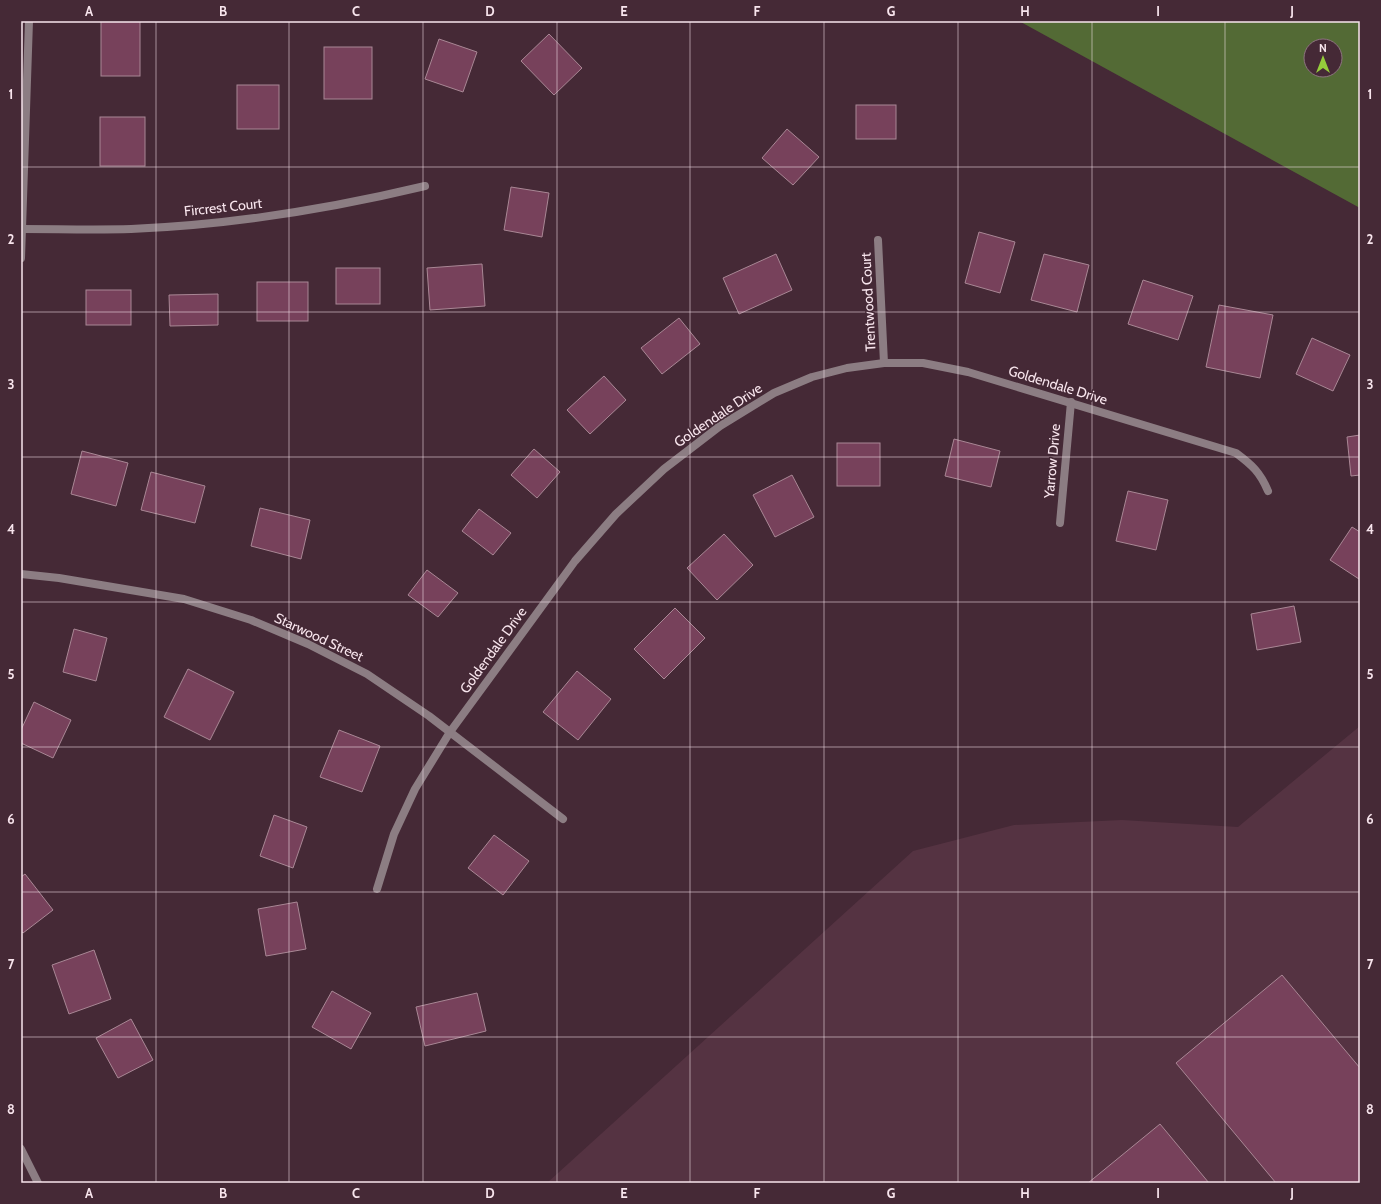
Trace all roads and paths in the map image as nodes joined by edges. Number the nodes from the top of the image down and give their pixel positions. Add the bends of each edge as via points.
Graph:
1 (29, 21) edge
2 (425, 186) dead end
3 (22, 229) edge
4 (878, 240) dead end
5 (21, 258) edge
6 (884, 363) junction
7 (1071, 402) junction
8 (1268, 491) dead end
9 (1060, 523) dead end
10 (21, 574) edge
11 (450, 732) junction
12 (562, 819) dead end
13 (377, 889) dead end
14 (21, 1149) edge
15 (38, 1183) edge

1 - 3 street
2 - 3 street, Fircrest Court via 300,212 220,222 131,229
3 - 5 street
4 - 6 street, Trentwood Court
6 - 7 street, Goldendale Drive via 923,364 968,372
6 - 11 street, Goldendale Drive via 847,368 812,377 774,393 720,426 664,469 616,514 575,561
7 - 8 street, Goldendale Drive via 1236,453 1253,466
7 - 9 street, Yarrow Drive
10 - 11 street, Starwood Street via 184,599 251,620 308,644 367,674
11 - 12 street, Starwood Street
11 - 13 street, Goldendale Drive via 414,789 394,834
14 - 15 street

